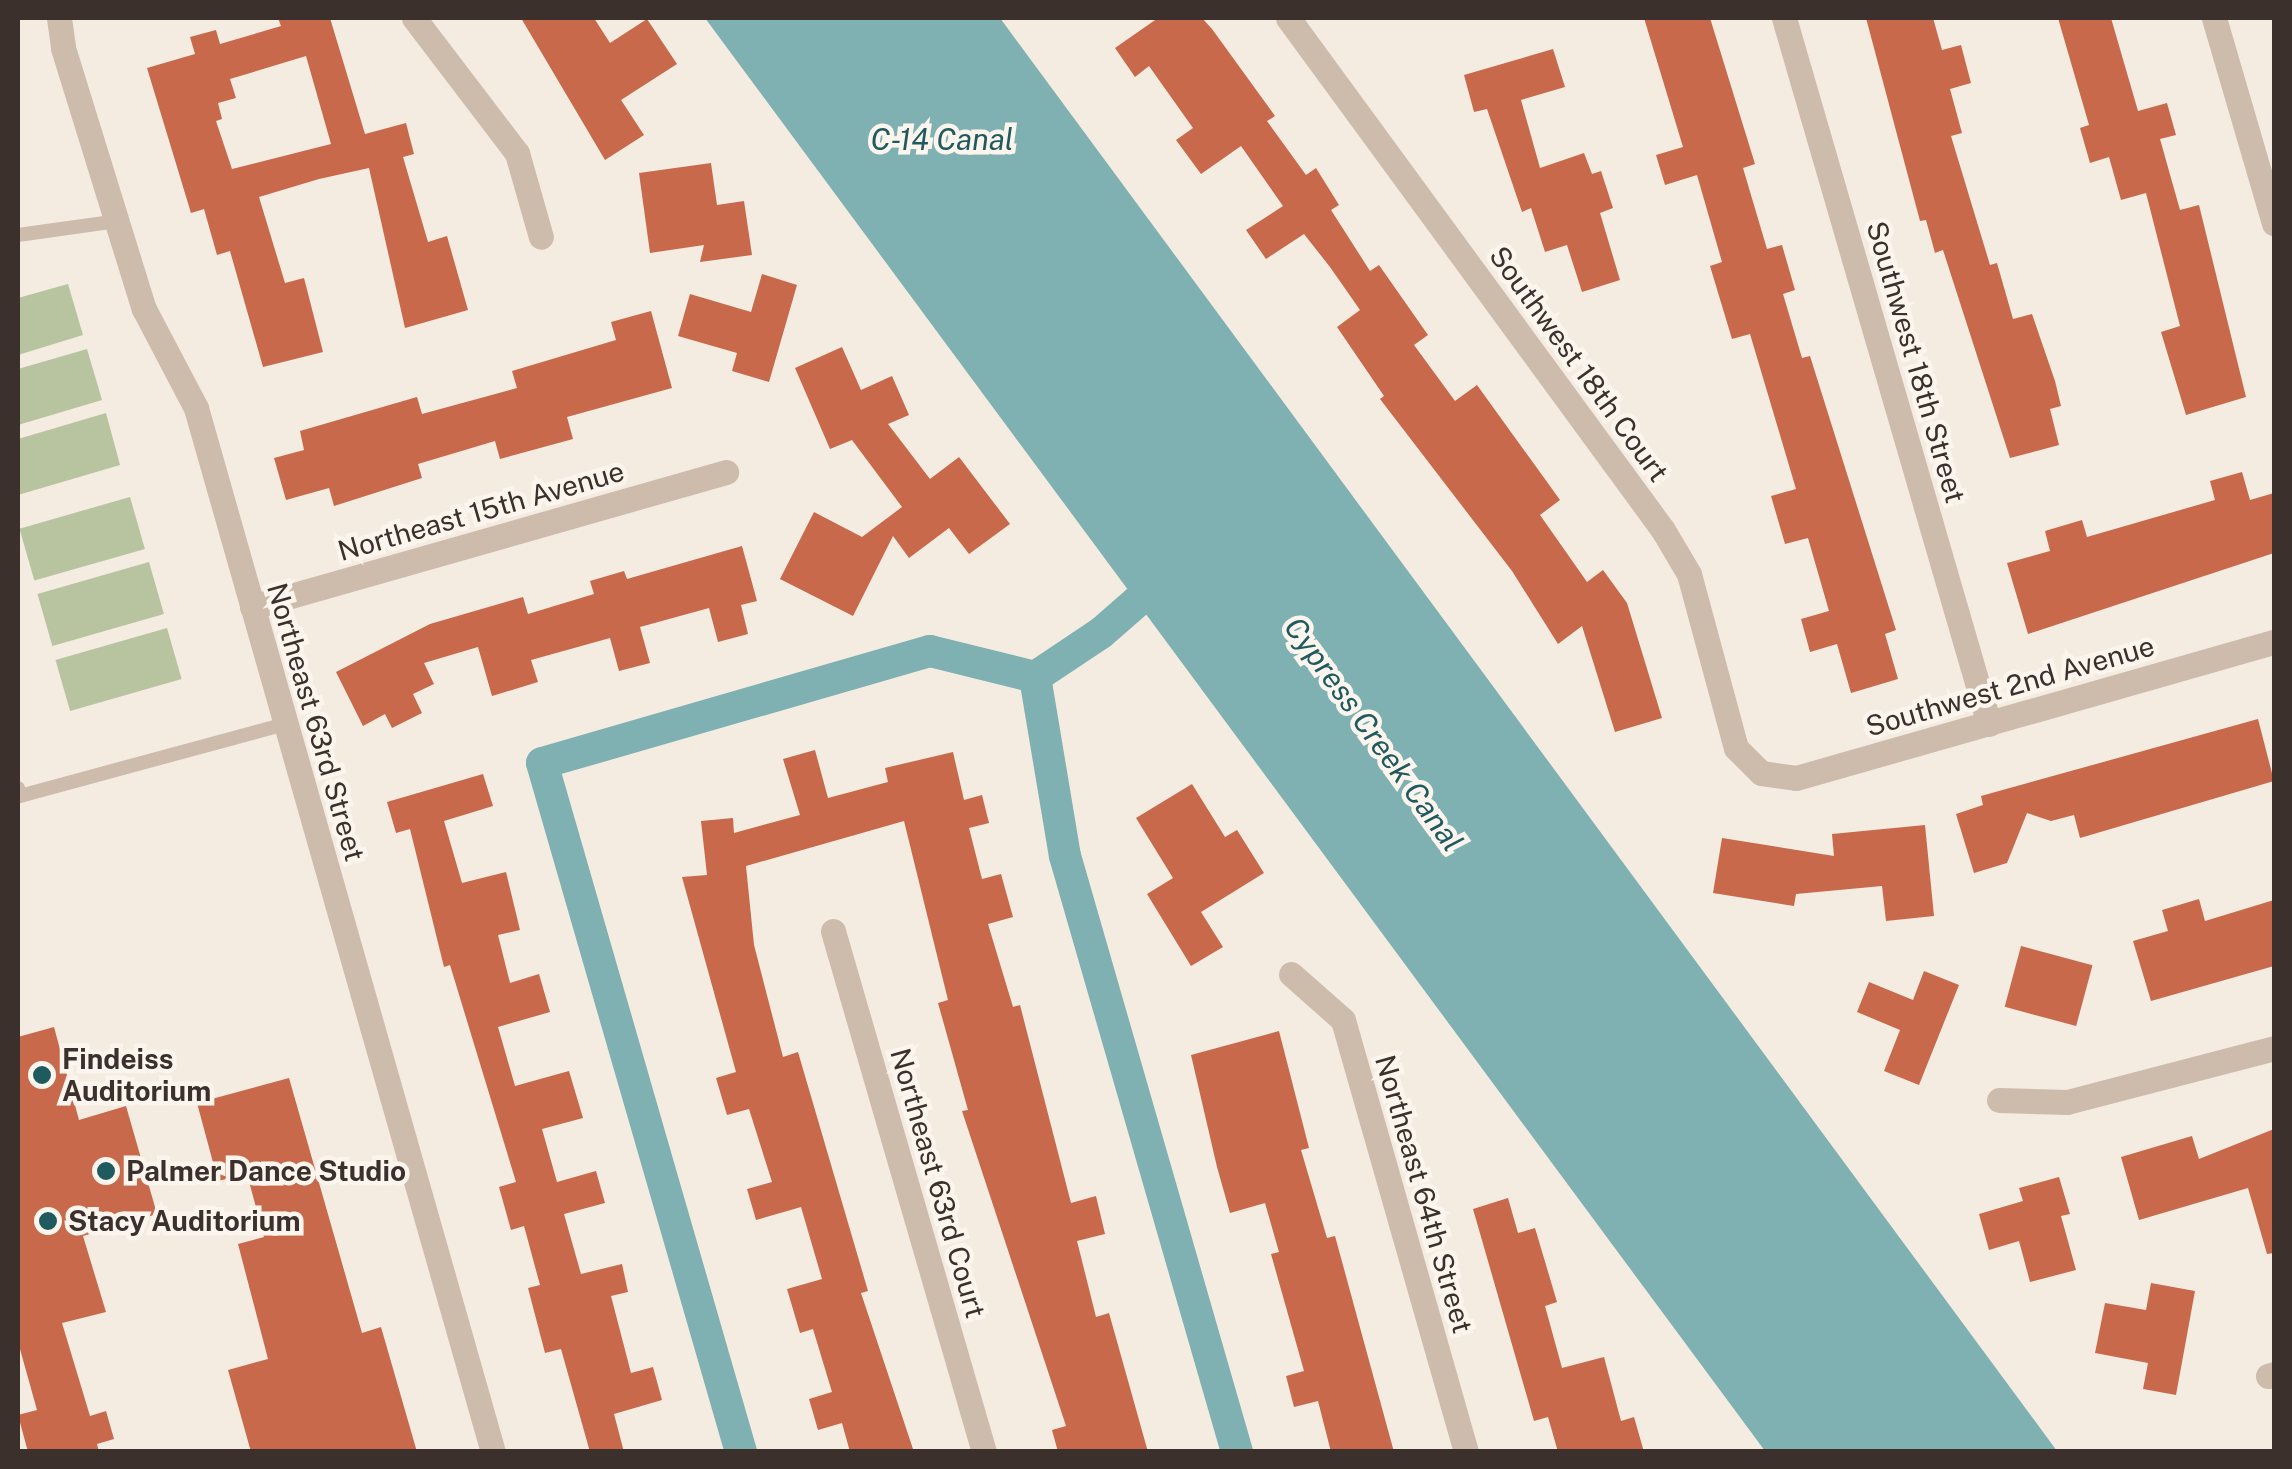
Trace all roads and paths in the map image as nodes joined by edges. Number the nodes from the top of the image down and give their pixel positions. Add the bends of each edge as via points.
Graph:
1 (58, 18) edge
2 (414, 18) edge
3 (1288, 18) edge
4 (1784, 18) edge
5 (2214, 18) edge
6 (117, 221) junction
7 (2274, 223) edge
8 (18, 235) edge
9 (541, 238) dead end
10 (726, 472) dead end
11 (252, 607) junction
12 (2274, 642) edge
13 (286, 724) junction
14 (1989, 724) junction
15 (1761, 774) joint
16 (18, 788) edge
17 (834, 931) dead end
18 (1290, 974) dead end
19 (2274, 1048) edge
20 (2000, 1100) dead end
21 (493, 1452) edge
22 (984, 1452) edge
23 (1466, 1452) edge

1 - 6 street, Northeast 63rd Street
2 - 9 street via 517,153
3 - 15 street, Southwest 18th Court via 1663,530 1689,574 1736,748
4 - 14 street, Southwest 18th Street
5 - 7 street
6 - 8 lane
6 - 11 street, Northeast 63rd Street via 144,308 196,408
10 - 11 street, Northeast 15th Avenue
11 - 13 street, Northeast 63rd Street
12 - 14 street, Southwest 2nd Avenue
13 - 16 lane via 20,796
13 - 21 street, Northeast 63rd Street
14 - 15 street, Southwest 2nd Avenue via 1796,778
17 - 22 street, Northeast 63rd Court
18 - 23 street, Northeast 64th Street via 1342,1020
19 - 20 street via 2067,1102

